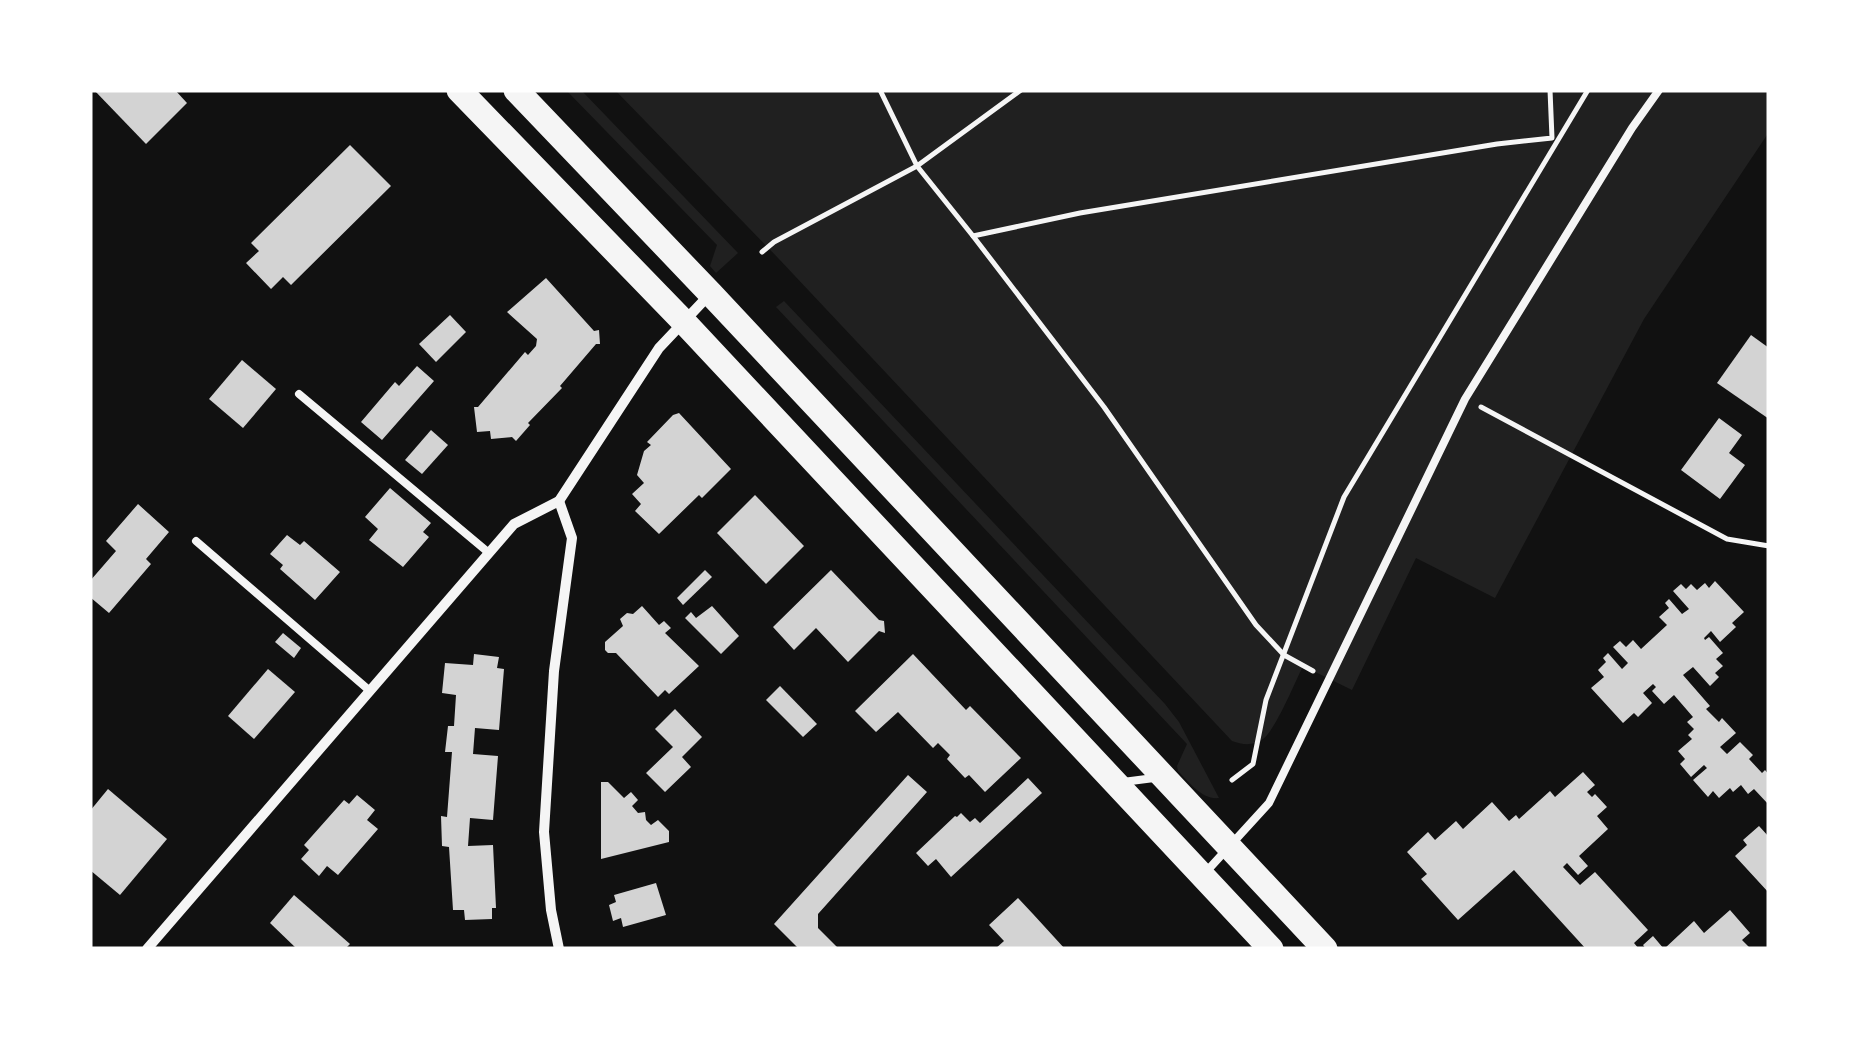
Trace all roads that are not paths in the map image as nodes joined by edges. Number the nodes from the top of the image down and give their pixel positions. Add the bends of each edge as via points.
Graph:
1 (459, 90) edge
2 (516, 90) edge
3 (1659, 90) edge
4 (711, 294) junction
5 (683, 321) junction
6 (299, 394) dead end
7 (559, 501) junction
8 (196, 542) dead end
9 (490, 553) junction
10 (370, 690) junction
11 (1164, 776) junction
12 (1116, 783) junction
13 (1230, 848) junction
14 (1202, 876) junction
15 (147, 949) edge
16 (558, 949) edge
17 (1270, 949) edge
18 (1325, 949) edge

1 - 5 main road
2 - 4 main road
3 - 13 lane via 1465,399 1269,803
4 - 5 street
4 - 11 main road
5 - 7 street via 658,348
5 - 12 main road
6 - 9 lane
7 - 9 street via 514,524
7 - 16 street via 572,538 554,671 544,832
8 - 10 lane
9 - 10 street
10 - 15 street
11 - 12 lane
11 - 13 main road
12 - 14 main road
13 - 14 lane
13 - 18 main road
14 - 17 main road

